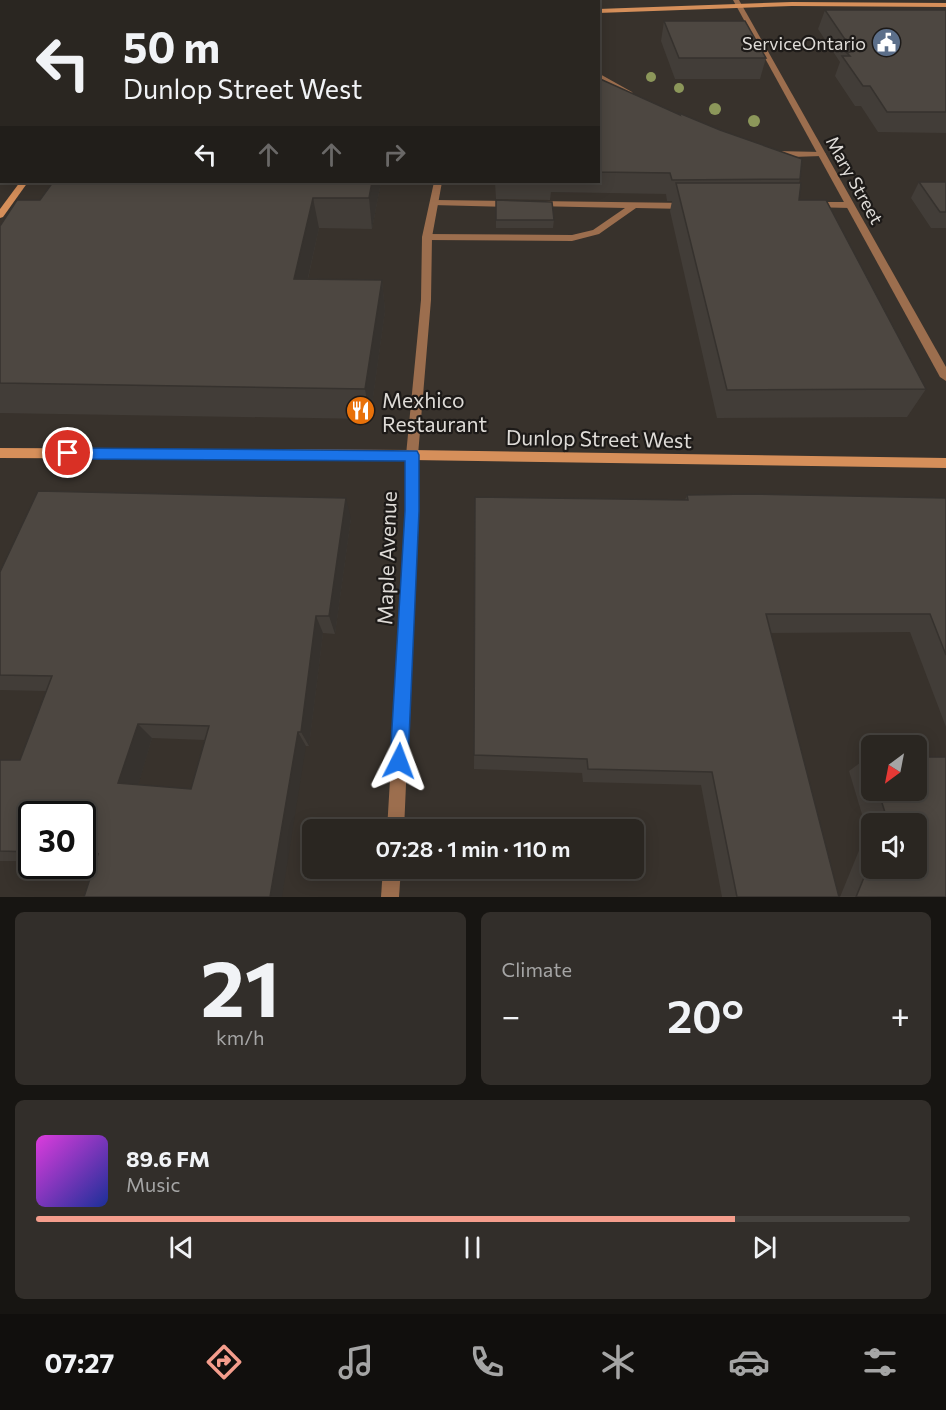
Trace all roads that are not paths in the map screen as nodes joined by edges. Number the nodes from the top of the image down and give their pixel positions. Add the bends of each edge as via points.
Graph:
1 (738, 3) edge
2 (946, 5) edge
3 (600, 11) edge
4 (600, 76) edge
5 (639, 101) edge
6 (770, 151) edge
7 (822, 154) junction
8 (23, 183) edge
9 (438, 183) edge
10 (435, 203) junction
11 (517, 204) edge
12 (529, 204) edge
13 (804, 205) edge
14 (850, 205) junction
15 (633, 206) junction
16 (702, 206) edge
17 (0, 215) edge
18 (427, 237) junction
19 (946, 377) edge
20 (0, 453) edge
21 (412, 455) junction
22 (946, 463) edge
23 (396, 819) edge
24 (391, 879) edge
25 (390, 897) edge

1 - 2 main road
1 - 3 main road
1 - 7 street, Mary Street
4 - 5 street
6 - 7 street
7 - 14 street, Mary Street
8 - 17 main road
9 - 10 street, Maple Avenue
10 - 11 street
10 - 18 street, Maple Avenue
12 - 15 street
13 - 14 street
14 - 19 street, Mary Street
15 - 16 street
15 - 18 street via 596,232 572,238
18 - 21 street, Maple Avenue via 426,300
20 - 21 main road, Dunlop Street West
21 - 22 main road, Dunlop Street West
21 - 23 street, Maple Avenue
24 - 25 street

